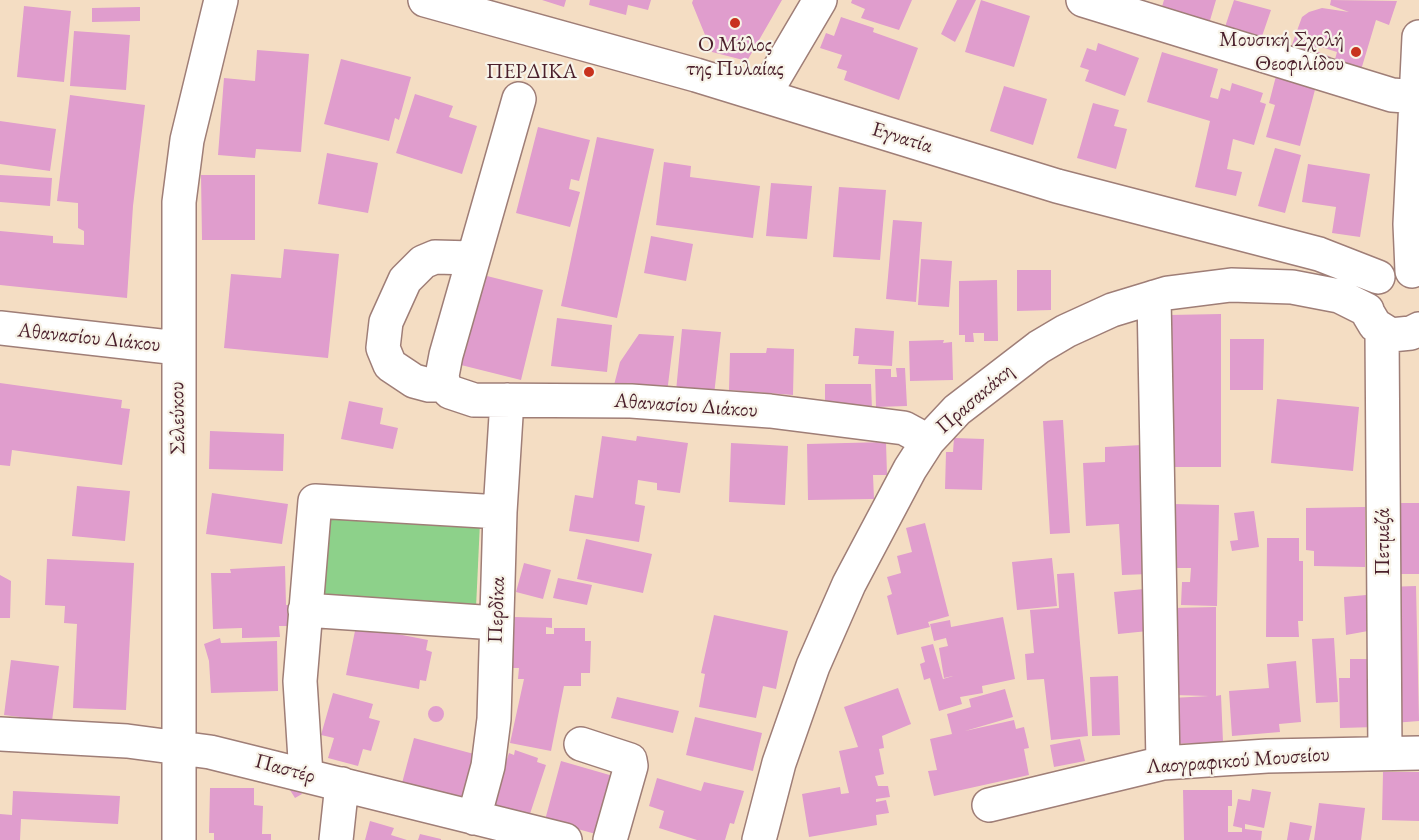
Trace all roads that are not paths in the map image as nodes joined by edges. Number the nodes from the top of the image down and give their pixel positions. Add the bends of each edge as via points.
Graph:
1 (221, 0) edge
2 (425, 0) edge
3 (820, 0) edge
4 (1083, 0) edge
5 (1419, 37) edge
6 (764, 95) junction
7 (1417, 97) edge
8 (519, 99) dead end
9 (473, 258) junction
10 (1415, 274) edge
11 (1378, 278) junction
12 (1154, 297) junction
13 (0, 328) edge
14 (1400, 328) edge
15 (178, 348) junction
16 (444, 385) junction
17 (507, 400) junction
18 (928, 441) junction
19 (500, 512) junction
20 (305, 610) junction
21 (496, 623) junction
22 (0, 734) edge
23 (581, 744) dead end
24 (180, 747) junction
25 (1384, 753) junction
26 (1419, 753) edge
27 (1163, 763) junction
28 (306, 775) junction
29 (342, 784) junction
30 (989, 805) dead end
31 (474, 818) junction
32 (179, 840) edge
33 (336, 840) edge
34 (565, 840) edge
35 (610, 840) edge
36 (759, 840) edge

1 - 15 street, Σελεύκου via 180,180
2 - 6 street, Εγνατία
3 - 6 street
4 - 7 street via 1392,94
5 - 7 street
6 - 11 street, Εγνατία via 1057,186 1319,254
7 - 10 street via 1410,224
8 - 9 street
9 - 16 street via 442,371
9 - 16 street, Αθανασίου Διάκου via 435,257 423,262 405,280 386,322 383,348 390,365 414,381
10 - 11 street via 1394,270
11 - 14 street, Πετμεζά via 1368,292
12 - 14 street, Πρασακάκη via 1210,286 1292,287 1338,297
12 - 18 street, Πρασακάκη via 1103,314 1054,337 964,404
12 - 27 street
13 - 15 street, Αθανασίου Διάκου
14 - 25 street, Πετμεζά
15 - 24 street, Σελεύκου
16 - 17 street, Αθανασίου Διάκου via 461,397
17 - 18 street, Αθανασίου Διάκου via 631,401 770,411 904,428
17 - 19 street, Περδίκα
18 - 36 street, Πρασακάκη via 872,537 813,666 779,763
19 - 20 street via 315,501
19 - 21 street, Περδίκα
20 - 21 street
20 - 28 street via 300,699
21 - 31 street, Περδίκα via 492,742
22 - 24 street, Παστέρ
23 - 35 street via 630,760
24 - 28 street, Παστέρ
24 - 32 street, Σελεύκου
25 - 26 street, Λαογραφικού Μουσείου
25 - 27 street, Λαογραφικού Μουσείου
27 - 30 street, Λαογραφικού Μουσείου
28 - 29 street, Παστέρ
29 - 31 street, Παστέρ
29 - 33 street
31 - 34 street, Παστέρ

